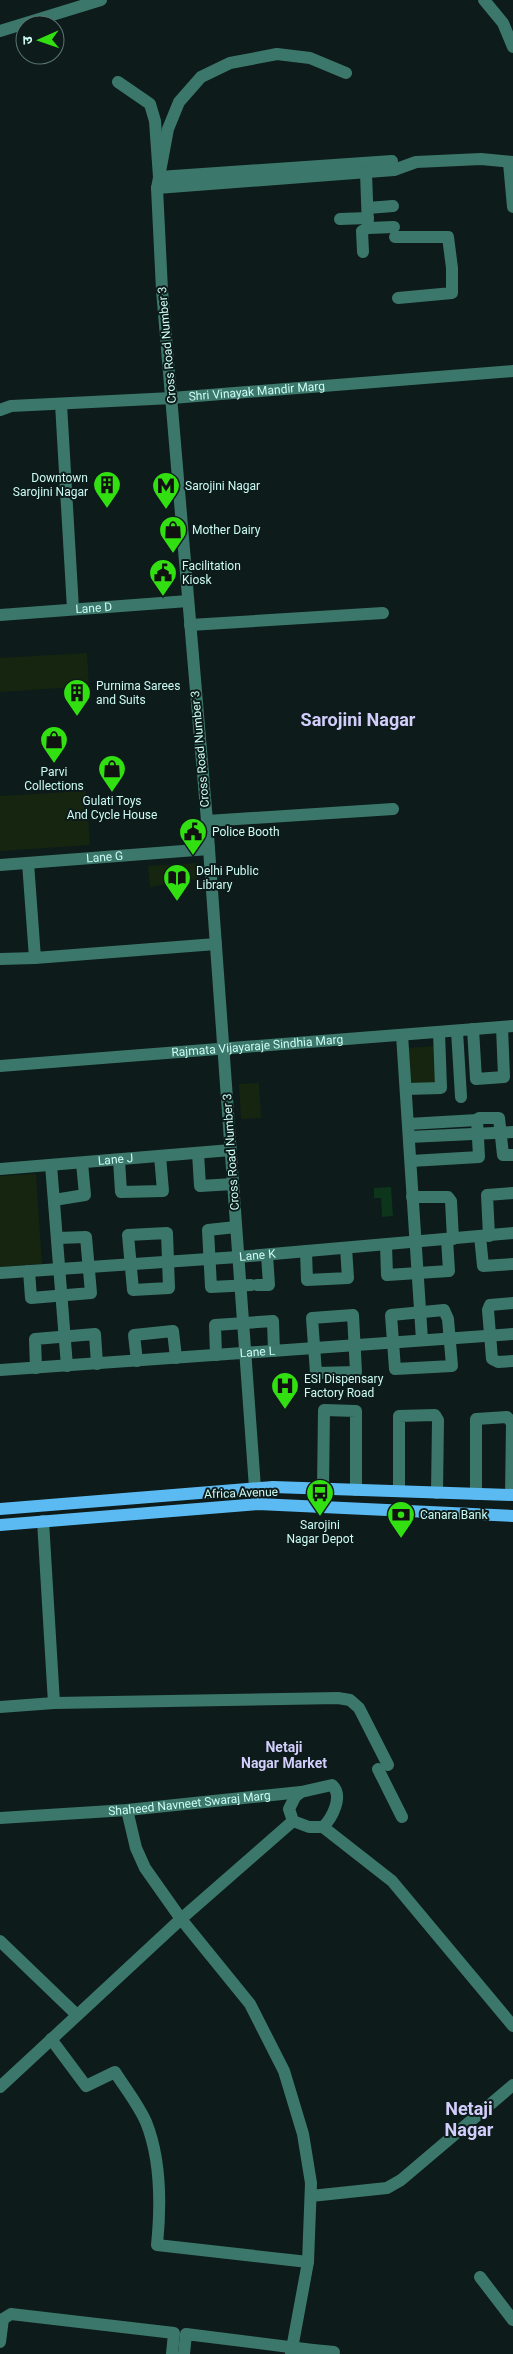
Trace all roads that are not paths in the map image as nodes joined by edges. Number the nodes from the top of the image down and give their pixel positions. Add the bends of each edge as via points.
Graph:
1 (102, 0) edge
2 (484, 0) edge
3 (0, 31) edge
4 (513, 47) edge
5 (346, 73) dead end
6 (118, 82) dead end
7 (511, 162) edge
8 (393, 165) junction
9 (366, 173) junction
10 (158, 183) junction
11 (393, 206) dead end
12 (513, 208) edge
13 (368, 218) junction
14 (340, 219) dead end
15 (363, 252) dead end
16 (398, 298) dead end
17 (513, 371) edge
18 (172, 398) junction
19 (61, 404) junction
20 (4, 406) edge
21 (188, 601) junction
22 (73, 609) junction
23 (383, 612) dead end
24 (0, 615) edge
25 (190, 625) junction
26 (394, 809) dead end
27 (207, 821) junction
28 (209, 849) junction
29 (28, 863) junction
30 (0, 865) edge
31 (216, 944) junction
32 (35, 958) junction
33 (0, 959) edge
34 (507, 1027) edge
35 (473, 1029) junction
36 (457, 1030) junction
37 (439, 1032) junction
38 (402, 1035) junction
39 (223, 1049) junction
40 (0, 1066) edge
41 (406, 1090) junction
42 (461, 1097) dead end
43 (513, 1117) edge
44 (499, 1118) junction
45 (477, 1127) junction
46 (409, 1131) junction
47 (507, 1132) edge
48 (230, 1150) junction
49 (198, 1153) junction
50 (508, 1155) edge
51 (160, 1156) junction
52 (479, 1157) junction
53 (119, 1160) junction
54 (411, 1161) junction
55 (82, 1163) junction
56 (52, 1165) junction
57 (0, 1169) edge
58 (233, 1184) junction
59 (513, 1194) edge
60 (412, 1198) junction
61 (54, 1200) junction
62 (236, 1227) junction
63 (513, 1233) edge
64 (485, 1236) junction
65 (58, 1238) junction
66 (450, 1239) junction
67 (415, 1242) junction
68 (386, 1245) junction
69 (346, 1248) junction
70 (306, 1252) junction
71 (267, 1255) junction
72 (238, 1257) junction
73 (209, 1259) junction
74 (169, 1262) junction
75 (130, 1264) junction
76 (513, 1264) edge
77 (90, 1267) junction
78 (60, 1269) junction
79 (29, 1271) junction
80 (0, 1273) edge
81 (417, 1273) junction
82 (249, 1285) junction
83 (62, 1296) junction
84 (513, 1303) edge
85 (420, 1312) junction
86 (243, 1323) junction
87 (513, 1334) edge
88 (490, 1335) junction
89 (65, 1337) junction
90 (450, 1338) junction
91 (422, 1340) junction
92 (393, 1342) junction
93 (355, 1345) junction
94 (314, 1348) junction
95 (274, 1351) junction
96 (245, 1353) junction
97 (216, 1355) junction
98 (176, 1358) junction
99 (137, 1361) junction
100 (513, 1361) edge
101 (0, 1364) edge
102 (97, 1364) junction
103 (67, 1366) junction
104 (36, 1368) junction
105 (0, 1370) edge
106 (255, 1488) junction
107 (323, 1489) junction
108 (356, 1490) junction
109 (399, 1491) junction
110 (437, 1493) junction
111 (476, 1494) junction
112 (512, 1495) edge
113 (0, 1509) edge
114 (513, 1516) edge
115 (43, 1521) junction
116 (0, 1525) edge
117 (54, 1703) junction
118 (0, 1707) edge
119 (301, 1792) junction
120 (127, 1810) junction
121 (402, 1817) dead end
122 (0, 1818) edge
123 (292, 1821) junction
124 (323, 1827) junction
125 (181, 1920) junction
126 (0, 1941) edge
127 (77, 2015) junction
128 (513, 2026) edge
129 (51, 2039) junction
130 (513, 2085) edge
131 (0, 2087) edge
132 (311, 2196) junction
133 (308, 2262) junction
134 (480, 2277) dead end
135 (513, 2320) edge
136 (0, 2342) edge
137 (292, 2350) edge
138 (313, 2352) edge
139 (334, 2352) dead end
140 (172, 2354) edge
141 (184, 2354) edge

1 - 3 street
2 - 4 street via 503,23
5 - 10 street via 310,58 278,54 230,64 201,77 178,102 168,129
6 - 10 street via 150,104 155,121
7 - 8 street via 481,159
7 - 12 street
8 - 9 street
8 - 10 street
9 - 10 street
9 - 13 street
10 - 18 street, Cross Road Number 3 via 162,290
11 - 13 street
13 - 14 street
13 - 15 street via 362,231
13 - 16 street via 395,232 448,237 452,293
17 - 18 street, Shri Vinayak Mandir Marg
18 - 19 street, Shri Vinayak Mandir Marg
18 - 21 street, Cross Road Number 3
19 - 20 street, Shri Vinayak Mandir Marg
19 - 22 street
21 - 22 street, Lane D
21 - 25 street, Cross Road Number 3
22 - 24 street, Lane D
23 - 25 street
25 - 27 street, Cross Road Number 3
26 - 27 street
27 - 28 street, Cross Road Number 3
28 - 29 street, Lane G
28 - 31 street, Cross Road Number 3
29 - 30 street, Lane G
29 - 32 street
31 - 32 street
31 - 39 street, Cross Road Number 3
32 - 33 street
34 - 35 street, Rajmata Vijayaraje Sindhia Marg
34 - 35 street via 504,1077 476,1079
35 - 36 street, Rajmata Vijayaraje Sindhia Marg
36 - 37 street, Rajmata Vijayaraje Sindhia Marg
36 - 42 street
37 - 38 street, Rajmata Vijayaraje Sindhia Marg
37 - 41 street via 441,1088
38 - 39 street, Rajmata Vijayaraje Sindhia Marg
38 - 41 street
39 - 40 street, Rajmata Vijayaraje Sindhia Marg
39 - 48 street, Cross Road Number 3
41 - 46 street
43 - 44 street
44 - 45 street via 478,1118
44 - 47 street
45 - 46 street
45 - 47 street
45 - 52 street
46 - 54 street
47 - 50 street
48 - 49 street, Lane J
48 - 58 street, Cross Road Number 3
49 - 51 street, Lane J
49 - 58 street via 200,1186
50 - 52 street
51 - 53 street, Lane J
51 - 53 street via 163,1191 121,1192
52 - 54 street
53 - 55 street, Lane J
54 - 60 street
55 - 56 street, Lane J
55 - 61 street via 85,1196
56 - 57 street, Lane J
56 - 61 street
58 - 62 street, Cross Road Number 3
59 - 64 street via 487,1196
60 - 66 street via 448,1197 451,1202
60 - 67 street
61 - 65 street
62 - 72 street, Cross Road Number 3
62 - 73 street via 208,1230
63 - 64 street, Lane K
64 - 66 street, Lane K
64 - 76 street via 483,1266
65 - 77 street via 86,1237
65 - 78 street
66 - 67 street, Lane K
66 - 81 street via 449,1271
67 - 68 street, Lane K
67 - 81 street
68 - 69 street, Lane K
68 - 81 street via 387,1275
69 - 70 street, Lane K
69 - 70 street via 348,1278 307,1280
70 - 71 street, Lane K
71 - 72 street, Lane K
71 - 82 street via 269,1284
72 - 73 street, Lane K
72 - 82 street, Cross Road Number 3
73 - 74 street, Lane K
73 - 82 street via 212,1287
74 - 75 street, Lane K
74 - 75 street via 169,1288 133,1290
74 - 75 street via 167,1233 128,1235
75 - 77 street, Lane K
77 - 78 street, Lane K
77 - 83 street via 91,1293
78 - 79 street, Lane K
78 - 83 street
79 - 80 street, Lane K
79 - 83 street via 30,1298
81 - 85 street
82 - 86 street, Cross Road Number 3
83 - 89 street
84 - 88 street via 489,1306
85 - 90 street via 444,1310
85 - 91 street
85 - 92 street via 392,1314
86 - 95 street via 273,1321
86 - 96 street, Cross Road Number 3
86 - 97 street via 215,1326
87 - 88 street, Lane L
88 - 90 street, Lane L
88 - 100 street via 494,1362
89 - 102 street via 95,1334
89 - 103 street
89 - 104 street via 35,1339
90 - 91 street, Lane L
90 - 92 street via 452,1364 449,1367 395,1368
91 - 92 street, Lane L
92 - 93 street, Lane L
93 - 94 street, Lane L
93 - 94 street via 356,1372 316,1373
93 - 94 street via 353,1315 312,1318
94 - 95 street, Lane L
95 - 96 street, Lane L
96 - 97 street, Lane L
96 - 106 street, Cross Road Number 3
97 - 98 street, Lane L
98 - 99 street, Lane L
98 - 99 street via 174,1331 134,1335
99 - 102 street, Lane L
101 - 105 street
102 - 103 street, Lane L
103 - 104 street, Lane L
104 - 105 street, Lane L
106 - 107 main road, Africa Avenue
106 - 113 main road, Africa Avenue
107 - 108 main road, Africa Avenue
107 - 108 street via 324,1410 330,1410 356,1411
108 - 109 main road, Africa Avenue
109 - 110 main road, Africa Avenue
109 - 110 street via 399,1416 434,1415 438,1420
110 - 111 main road, Africa Avenue
111 - 112 main road, Africa Avenue
111 - 112 street via 476,1419 506,1417 512,1423
114 - 115 main road, Africa Avenue via 258,1504
115 - 116 main road, Africa Avenue
115 - 117 street
117 - 118 street
117 - 121 street via 350,1700 359,1708
119 - 120 street, Shaheed Navneet Swaraj Marg
119 - 123 street via 289,1809
119 - 124 street, Shaheed Navneet Swaraj Marg via 327,1785 335,1788 335,1808
120 - 122 street, Shaheed Navneet Swaraj Marg
120 - 125 street via 139,1857
123 - 124 street via 309,1827
123 - 125 street
124 - 128 street via 392,1881
125 - 127 street
125 - 132 street via 250,2004 276,2052 303,2134
126 - 127 street
127 - 129 street
129 - 131 street
129 - 133 street via 86,2086 115,2072 146,2122 158,2183 157,2245
130 - 132 street via 401,2180 387,2188
132 - 133 street
133 - 137 street
134 - 135 street
136 - 140 street via 3,2319 12,2314 174,2333
137 - 138 street
137 - 141 street via 186,2334
138 - 139 street

